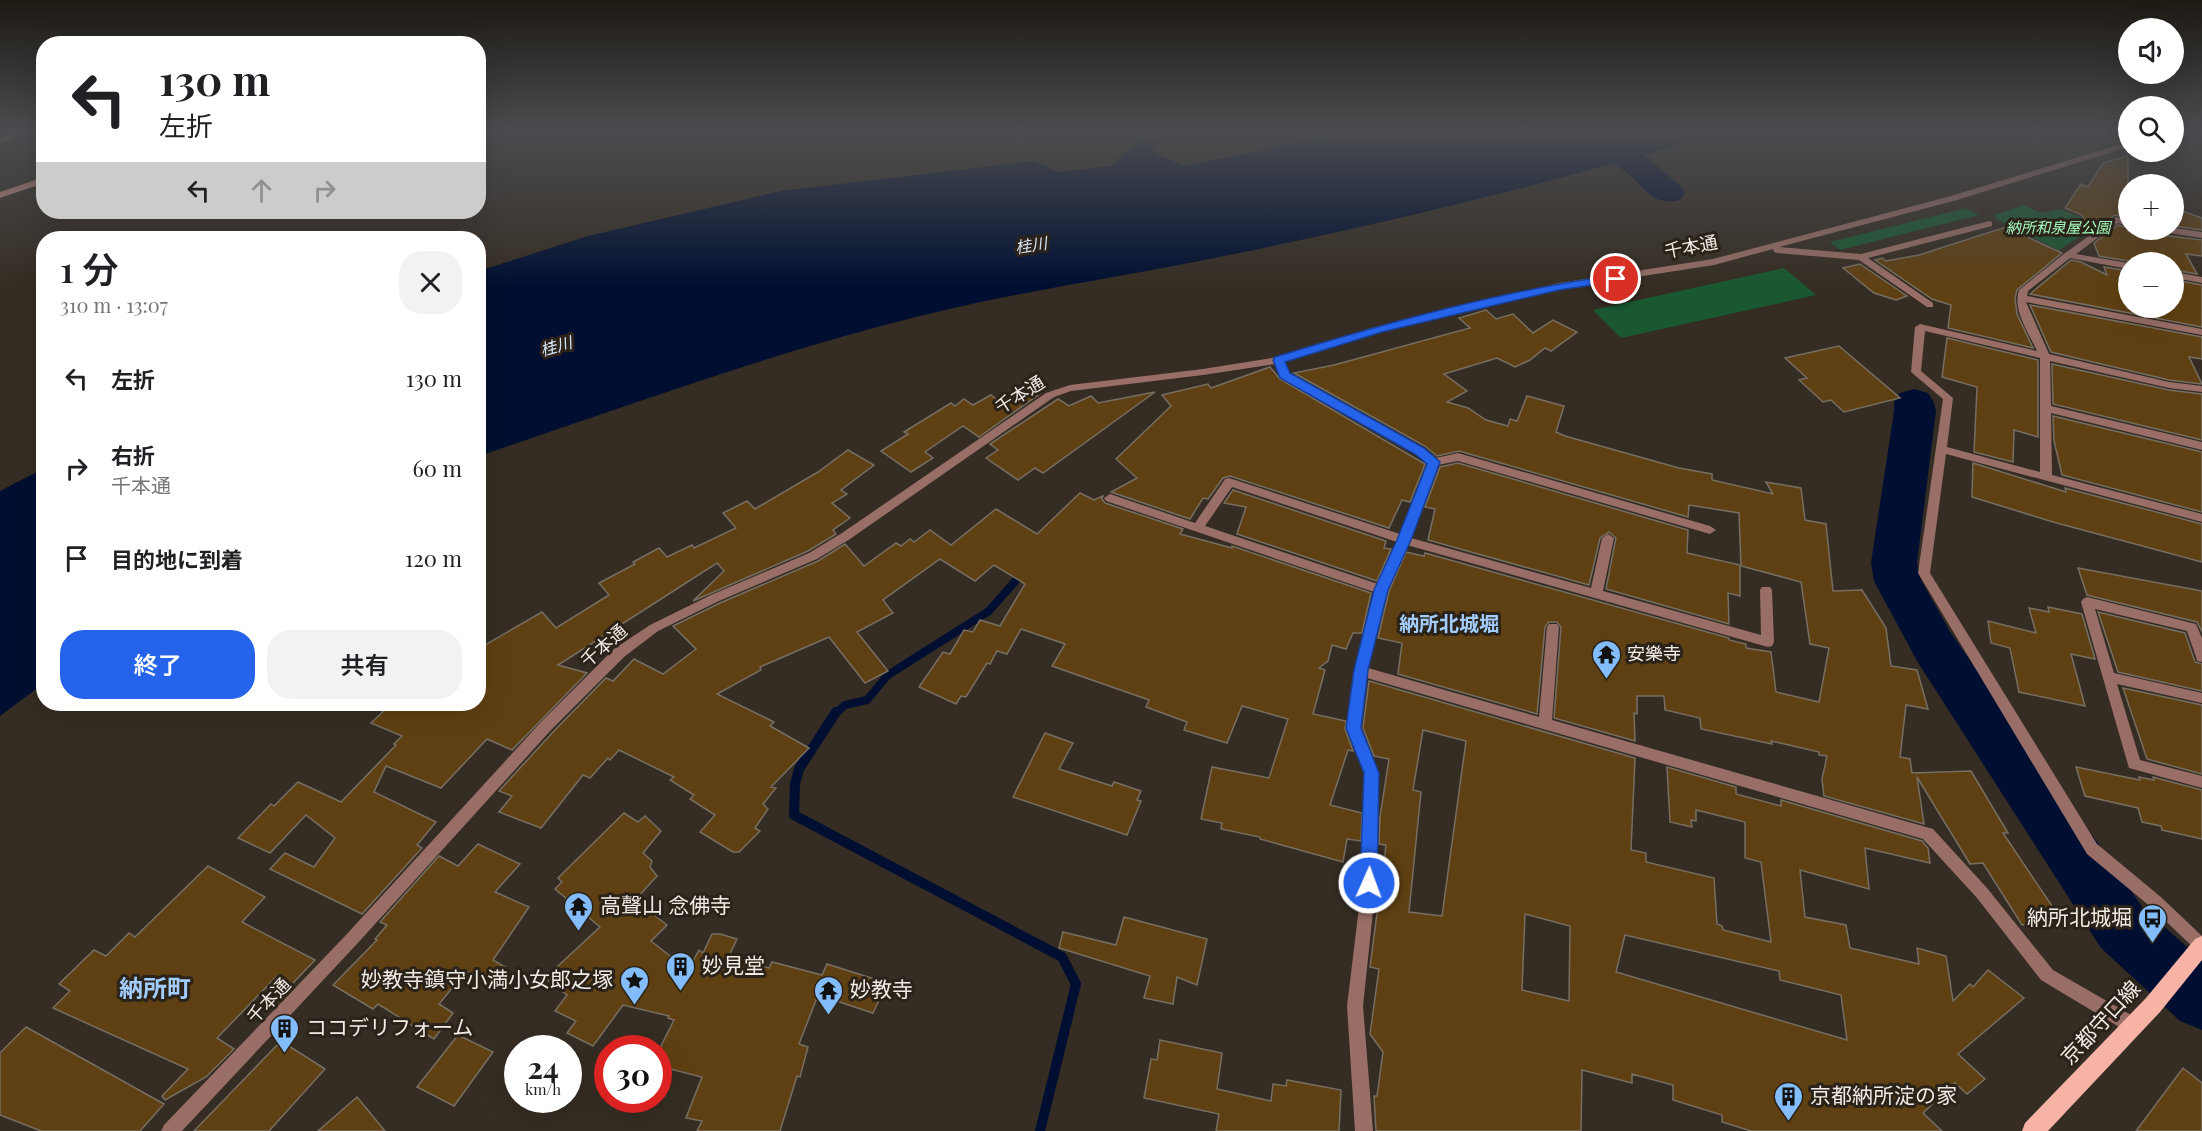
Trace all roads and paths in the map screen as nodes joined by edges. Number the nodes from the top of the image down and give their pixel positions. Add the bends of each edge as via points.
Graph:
1 (36, 183) edge
2 (2003, 183) edge
3 (0, 195) edge
4 (2118, 220) edge
5 (1989, 224) dead end
6 (2184, 232) edge
7 (2202, 235) edge
8 (1767, 249) junction
9 (2068, 255) junction
10 (1861, 256) junction
11 (2118, 264) edge
12 (2184, 277) edge
13 (2202, 280) edge
14 (2021, 298) junction
15 (1930, 305) dead end
16 (2202, 332) edge
17 (2045, 357) junction
18 (1279, 360) junction
19 (2202, 389) edge
20 (2047, 409) junction
21 (2202, 446) edge
22 (1941, 450) junction
23 (1434, 462) junction
24 (2046, 477) junction
25 (1110, 498) dead end
26 (2202, 518) edge
27 (1197, 529) junction
28 (1710, 530) dead end
29 (1608, 538) dead end
30 (1404, 540) junction
31 (1381, 590) junction
32 (1766, 590) dead end
33 (1596, 594) junction
34 (1553, 627) dead end
35 (2202, 657) edge
36 (1361, 670) junction
37 (2108, 677) junction
38 (2202, 698) edge
39 (1545, 723) junction
40 (2202, 782) edge
41 (2200, 947) edge
42 (2133, 1025) junction
43 (2039, 1129) edge
44 (170, 1131) edge
45 (1364, 1131) edge

1 - 3 main road
2 - 8 street, 千本通
4 - 9 street
5 - 10 street
6 - 7 street
8 - 10 street
8 - 18 street, 千本通 via 1714,262 1559,286 1379,329
9 - 11 street
9 - 14 street via 2024,290
10 - 15 street
12 - 13 street
14 - 16 street
14 - 17 street
17 - 19 street
17 - 20 street
17 - 22 street via 1920,327 1916,372 1948,398
18 - 23 street via 1285,375
18 - 44 street, 千本通 via 1070,388 1050,395 813,556 715,598 645,634 619,653 546,726
20 - 21 street
20 - 24 street
22 - 24 street
22 - 41 street via 1924,573 2092,849 2157,903
23 - 28 street via 1458,457
23 - 30 street
24 - 26 street
25 - 27 street
27 - 30 street via 1229,482
27 - 31 street
29 - 33 street
30 - 31 street
30 - 33 street
31 - 36 street
32 - 33 street via 1768,642
34 - 39 street
35 - 37 street via 2192,627 2087,602
36 - 39 street
36 - 45 street via 1354,728 1372,784 1369,883 1355,1006
37 - 38 street
37 - 40 street via 2134,764
39 - 42 street via 1928,834 2047,975
41 - 42 main road, 京都守口線
42 - 43 main road, 京都守口線

